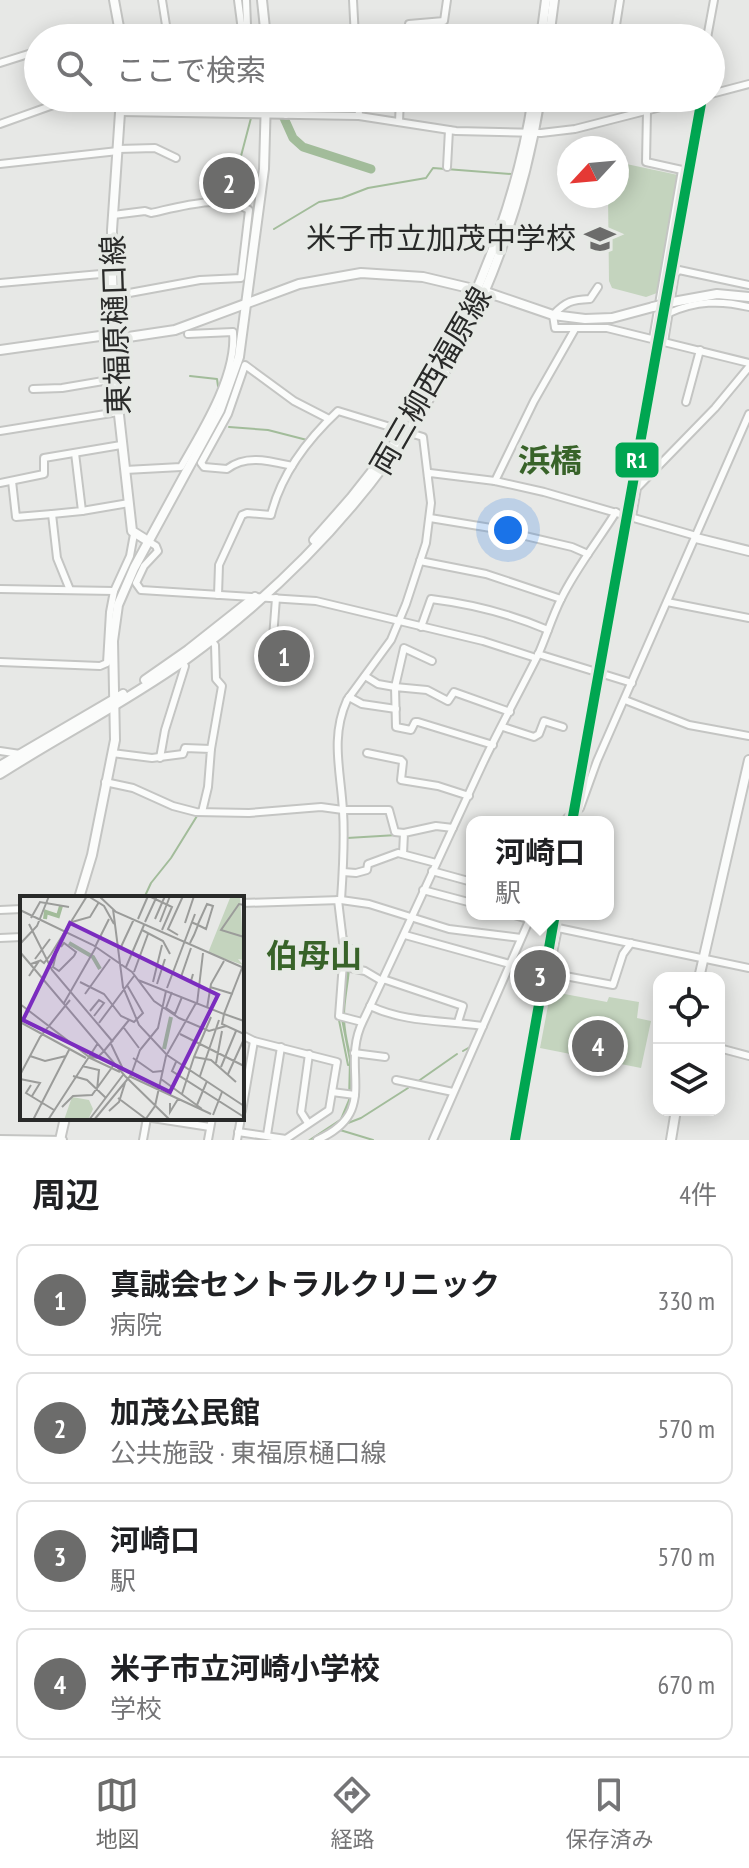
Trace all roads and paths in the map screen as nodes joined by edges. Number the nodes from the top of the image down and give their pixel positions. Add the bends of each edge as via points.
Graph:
1 (114, 0) edge
2 (162, 0) edge
3 (238, 0) edge
4 (246, 0) edge
5 (262, 0) edge
6 (353, 0) edge
7 (447, 0) edge
8 (546, 0) edge
9 (554, 0) edge
10 (620, 0) edge
11 (714, 0) edge
12 (441, 22) joint
13 (118, 24) edge
14 (166, 24) edge
15 (241, 24) edge
16 (247, 24) edge
17 (265, 24) edge
18 (354, 24) edge
19 (409, 24) edge
20 (543, 24) edge
21 (551, 24) edge
22 (616, 24) edge
23 (710, 24) edge
24 (24, 55) edge
25 (0, 63) edge
26 (749, 84) edge
27 (725, 90) edge
28 (34, 112) edge
29 (121, 112) joint
30 (282, 112) edge
31 (359, 112) edge
32 (399, 112) edge
33 (532, 112) edge
34 (536, 112) edge
35 (643, 112) edge
36 (647, 112) edge
37 (266, 114) junction
38 (283, 115) junction
39 (359, 116) junction
40 (399, 122) junction
41 (0, 124) edge
42 (449, 130) junction
43 (531, 133) junction
44 (118, 150) junction
45 (176, 158) dead end
46 (0, 164) edge
47 (447, 167) dead end
48 (113, 215) junction
49 (252, 227) junction
50 (112, 273) junction
51 (0, 283) edge
52 (749, 285) edge
53 (598, 287) dead end
54 (482, 291) junction
55 (113, 296) junction
56 (749, 297) edge
57 (247, 304) junction
58 (749, 307) edge
59 (669, 313) junction
60 (553, 315) junction
61 (575, 329) junction
62 (188, 334) dead end
63 (114, 337) junction
64 (653, 339) junction
65 (664, 342) junction
66 (0, 350) edge
67 (700, 350) junction
68 (749, 365) edge
69 (115, 379) junction
70 (33, 389) dead end
71 (686, 402) dead end
72 (220, 410) junction
73 (118, 412) junction
74 (749, 414) edge
75 (329, 419) junction
76 (0, 431) edge
77 (404, 432) junction
78 (745, 432) edge
79 (121, 445) junction
80 (75, 453) junction
81 (292, 466) junction
82 (125, 470) junction
83 (428, 476) junction
84 (12, 481) junction
85 (495, 481) junction
86 (0, 483) edge
87 (129, 503) junction
88 (82, 511) junction
89 (616, 512) junction
90 (52, 514) junction
91 (632, 517) junction
92 (430, 518) junction
93 (134, 534) junction
94 (696, 537) junction
95 (148, 541) junction
96 (749, 551) edge
97 (588, 554) junction
98 (420, 561) junction
99 (0, 589) edge
100 (70, 590) junction
101 (114, 591) junction
102 (218, 595) junction
103 (259, 597) junction
104 (276, 598) junction
105 (561, 599) junction
106 (667, 602) junction
107 (749, 618) edge
108 (400, 622) junction
109 (421, 627) junction
110 (548, 630) junction
111 (273, 638) dead end
112 (211, 640) junction
113 (537, 656) junction
114 (182, 661) junction
115 (432, 661) dead end
116 (0, 662) edge
117 (365, 676) junction
118 (632, 683) junction
119 (395, 687) junction
120 (349, 697) junction
121 (625, 700) junction
122 (114, 702) junction
123 (396, 709) junction
124 (510, 712) junction
125 (503, 727) junction
126 (563, 727) dead end
127 (749, 736) edge
128 (493, 745) junction
129 (211, 749) junction
130 (0, 751) edge
131 (112, 753) junction
132 (367, 753) dead end
133 (20, 754) junction
134 (160, 758) junction
135 (749, 760) edge
136 (0, 766) edge
137 (0, 774) edge
138 (105, 782) junction
139 (469, 796) junction
140 (343, 810) junction
141 (202, 812) junction
142 (570, 816) edge
143 (453, 828) junction
144 (404, 833) junction
145 (403, 854) junction
146 (436, 863) junction
147 (432, 871) junction
148 (343, 872) junction
149 (466, 880) edge
150 (423, 890) junction
151 (80, 896) edge
152 (340, 900) junction
153 (466, 901) edge
154 (244, 903) edge
155 (20, 909) edge
156 (0, 910) edge
157 (411, 916) junction
158 (530, 920) edge
159 (538, 920) edge
160 (558, 928) junction
161 (405, 935) junction
162 (20, 937) edge
163 (0, 938) edge
164 (521, 938) junction
165 (631, 943) junction
166 (347, 950) junction
167 (703, 957) junction
168 (510, 963) junction
169 (749, 968) edge
170 (537, 970) dead end
171 (700, 972) edge
172 (382, 980) junction
173 (370, 1006) junction
174 (362, 1022) junction
175 (458, 1022) junction
176 (483, 1026) junction
177 (244, 1036) edge
178 (254, 1041) junction
179 (281, 1047) junction
180 (725, 1050) edge
181 (354, 1053) junction
182 (309, 1054) junction
183 (749, 1056) edge
184 (385, 1057) dead end
185 (396, 1080) dead end
186 (332, 1092) junction
187 (453, 1092) junction
188 (355, 1095) junction
189 (244, 1099) edge
190 (675, 1116) edge
191 (65, 1120) edge
192 (148, 1120) edge
193 (180, 1120) edge
194 (212, 1120) edge
195 (241, 1120) edge
196 (308, 1123) junction
197 (210, 1127) junction
198 (335, 1131) junction
199 (238, 1132) junction
200 (267, 1135) junction
201 (0, 1139) edge
202 (61, 1140) edge
203 (143, 1140) edge
204 (208, 1140) edge
205 (237, 1140) edge
206 (317, 1140) edge
207 (338, 1140) edge
208 (433, 1140) edge
209 (671, 1140) edge

1 - 13 main road
2 - 14 street
3 - 15 street
4 - 16 street
5 - 17 main road
6 - 18 street
7 - 12 street
8 - 20 main road
9 - 21 main road
10 - 22 street
11 - 23 street
12 - 19 street
24 - 25 street
26 - 27 street
28 - 41 street
29 - 37 street
29 - 44 main road, 東福原樋口線
30 - 38 street
31 - 39 street
32 - 40 street
33 - 43 main road, 両三柳西福原線
34 - 43 main road, 両三柳西福原線
35 - 43 street via 575,129
36 - 64 street via 646,162 682,170
37 - 38 street
37 - 49 main road via 264,169
38 - 39 street
39 - 40 street
40 - 42 street
42 - 43 street
42 - 47 street
43 - 54 main road, 両三柳西福原線 via 507,233
44 - 45 street via 155,148
44 - 46 street
44 - 48 main road, 東福原樋口線
48 - 49 street via 223,202 247,208
48 - 50 main road, 東福原樋口線
49 - 55 street via 239,280 200,280
49 - 57 main road
50 - 51 street
50 - 55 main road, 東福原樋口線
52 - 59 street via 679,270
53 - 60 street via 590,299 570,300
54 - 57 main road via 404,274 361,273 312,281
54 - 60 main road
54 - 77 main road, 両三柳西福原線 via 474,320
55 - 63 main road, 東福原樋口線
56 - 60 main road, bridge via 717,294 599,320
57 - 63 main road via 175,330
57 - 72 main road via 239,357
58 - 59 street via 712,302
59 - 65 street
60 - 61 street via 555,328
61 - 64 street via 607,328
61 - 85 street
62 - 72 street via 234,335
63 - 66 main road
63 - 69 main road, 東福原樋口線
64 - 65 street
65 - 67 street
67 - 68 street
67 - 71 street
68 - 91 street via 637,488
69 - 70 street
69 - 73 main road, 東福原樋口線
72 - 75 street via 245,365
72 - 81 street via 204,467 227,469 237,461 264,460
72 - 82 street via 181,467
72 - 95 main road
73 - 76 street
73 - 79 main road, 東福原樋口線
74 - 78 street
75 - 77 street via 338,411
75 - 81 street
77 - 83 street via 423,437
77 - 103 main road, 両三柳西福原線 via 352,506
78 - 94 street
79 - 80 street
79 - 82 main road, 東福原樋口線
80 - 84 street via 44,458 44,474
80 - 88 street
81 - 102 street via 271,515 242,515 219,565
82 - 87 main road, 東福原樋口線
83 - 85 street
83 - 92 street
84 - 86 street
84 - 90 street via 16,517
85 - 89 street
87 - 88 street
87 - 93 main road, 東福原樋口線
88 - 90 street
89 - 91 street
89 - 97 street
90 - 100 street via 57,558
91 - 94 street
92 - 97 street
92 - 98 street
93 - 95 main road
93 - 101 street
94 - 96 main road
94 - 106 street
95 - 102 street via 158,551 136,583 141,590
95 - 122 main road via 118,605
97 - 105 street
98 - 105 street via 486,574
98 - 108 street
99 - 100 street
100 - 101 street
101 - 116 street via 107,663
102 - 103 street
103 - 104 street
103 - 112 main road, 両三柳西福原線
103 - 122 main road, 両三柳西福原線
104 - 108 street via 316,601
104 - 111 street
105 - 110 street
106 - 107 street
106 - 118 street
108 - 109 street
108 - 117 street
109 - 110 street via 431,599
109 - 113 street
110 - 113 street
112 - 114 main road, 両三柳西福原線
112 - 129 street via 221,685
113 - 118 street
113 - 124 street
114 - 122 main road, 両三柳西福原線
114 - 134 street via 185,666
115 - 119 street via 404,648
117 - 119 street
117 - 120 street
118 - 121 street
119 - 123 street
119 - 124 street via 427,690 448,701 454,692
120 - 123 street
120 - 140 street via 336,755
121 - 127 street via 689,725
121 - 142 street via 580,808
122 - 131 main road
122 - 133 main road, 両三柳西福原線
122 - 137 main road, 両三柳西福原線
123 - 128 street via 396,727 411,730 418,722
124 - 125 street
125 - 126 street via 534,737 544,721
125 - 128 street
128 - 139 street
129 - 134 street via 185,748 183,754
129 - 141 street
130 - 133 street
131 - 134 street
131 - 138 main road
132 - 139 street via 401,760 401,780
133 - 136 main road, 両三柳西福原線
135 - 167 main road
138 - 141 street
138 - 151 main road
139 - 143 street
140 - 141 street
140 - 144 street via 389,810 395,832
140 - 148 street
143 - 144 street
143 - 146 street
144 - 145 street
145 - 146 street
145 - 148 street via 392,853 368,864 367,870
146 - 147 street
147 - 149 street
147 - 150 street
148 - 152 street
150 - 153 street
150 - 157 street
152 - 154 street
152 - 157 street
152 - 166 street
155 - 156 street
157 - 161 street
157 - 164 street via 449,929
158 - 164 street
159 - 160 street
160 - 165 street
160 - 165 street via 549,973 613,985
161 - 168 street
161 - 172 street
162 - 163 street
164 - 168 street
165 - 167 street
166 - 172 street via 351,968
166 - 174 street via 339,1016
167 - 169 street
167 - 171 main road
168 - 170 street
168 - 176 street
172 - 173 street
172 - 175 street via 463,1006
173 - 174 street
173 - 175 street via 408,1019
174 - 181 street
175 - 176 street
176 - 187 street
177 - 178 street
178 - 179 street
178 - 189 street
179 - 182 street
179 - 200 street
180 - 183 street
181 - 184 street
181 - 188 street
182 - 186 street via 337,1062
182 - 196 street via 301,1112
185 - 187 street
186 - 188 street
186 - 196 street via 329,1110
187 - 208 street
188 - 198 street via 351,1113
190 - 209 main road
191 - 202 main road
192 - 203 street
193 - 197 street
194 - 197 street
195 - 199 street
196 - 200 street via 286,1139
197 - 204 street
198 - 206 street
198 - 207 street
199 - 200 street
199 - 205 street
201 - 202 street

